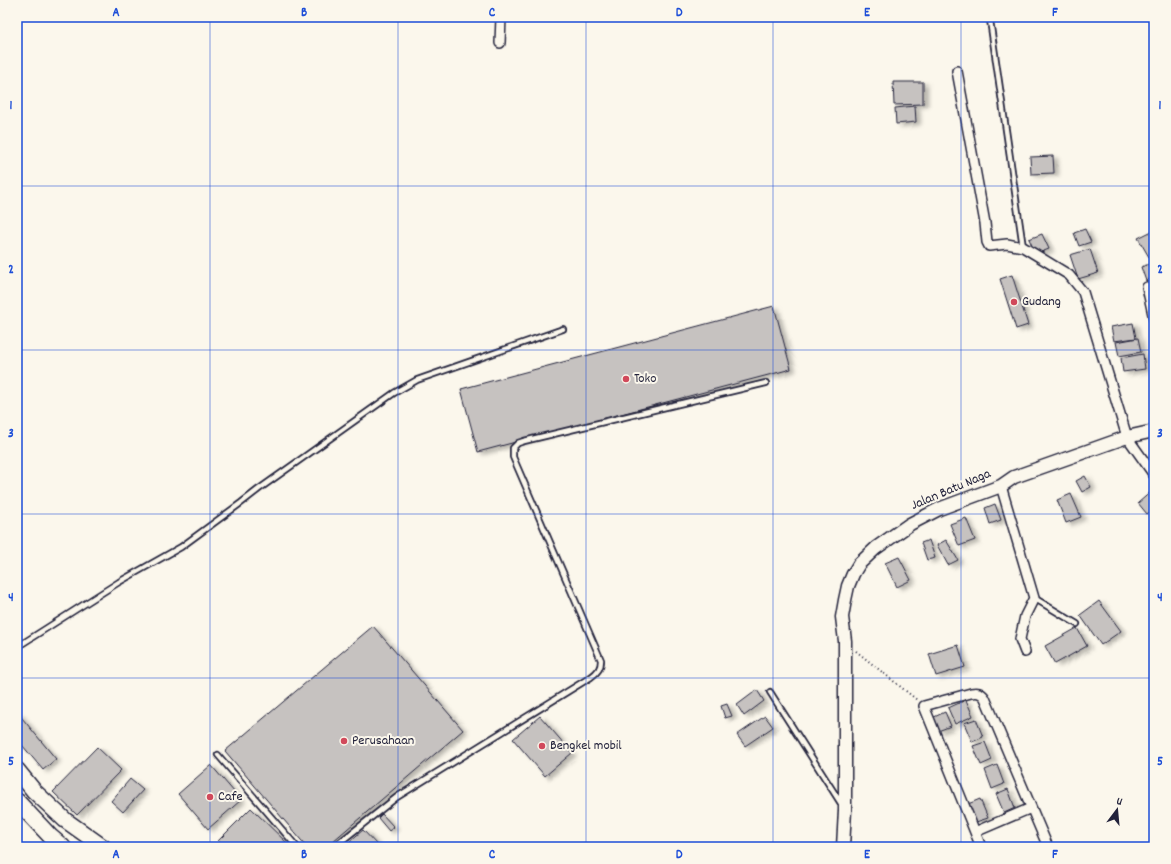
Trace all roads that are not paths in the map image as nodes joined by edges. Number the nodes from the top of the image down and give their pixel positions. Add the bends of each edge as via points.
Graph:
1 (501, 17) edge
2 (990, 20) dead end
3 (500, 43) dead end
4 (957, 70) dead end
5 (1023, 246) junction
6 (1147, 287) dead end
7 (1154, 319) edge
8 (562, 329) dead end
9 (766, 383) dead end
10 (1154, 431) edge
11 (1127, 437) junction
12 (1154, 475) edge
13 (1001, 486) junction
14 (1034, 598) junction
15 (1077, 624) dead end
16 (17, 647) edge
17 (1025, 652) dead end
18 (770, 692) dead end
19 (218, 755) dead end
20 (17, 770) edge
21 (17, 802) edge
22 (1031, 808) junction
23 (845, 810) junction
24 (975, 832) junction
25 (63, 847) edge
26 (104, 847) edge
27 (298, 847) edge
28 (334, 847) edge
29 (843, 847) edge
30 (981, 847) edge
31 (1048, 847) edge

1 - 3 street
2 - 5 lane
4 - 5 street via 987,242 989,246
5 - 11 street via 1069,275 1083,292
6 - 7 street
8 - 16 lane via 417,380 394,393 181,547 119,582
9 - 28 lane via 524,441 513,448 513,457 601,660 599,670 397,797
10 - 11 street, Jalan Batu Naga
11 - 12 street
11 - 13 street, Jalan Batu Naga via 1014,477
13 - 14 street
13 - 23 street, Jalan Batu Naga via 940,509 910,524 876,548 859,564 850,580 842,617
14 - 15 lane
14 - 17 street via 1025,616 1020,639
18 - 23 lane
19 - 27 lane
20 - 26 highway via 34,791 65,820
21 - 25 highway
22 - 24 street
22 - 24 street via 982,694 971,693 924,706
22 - 31 street
23 - 29 street, Jalan Batu Naga
24 - 30 street

